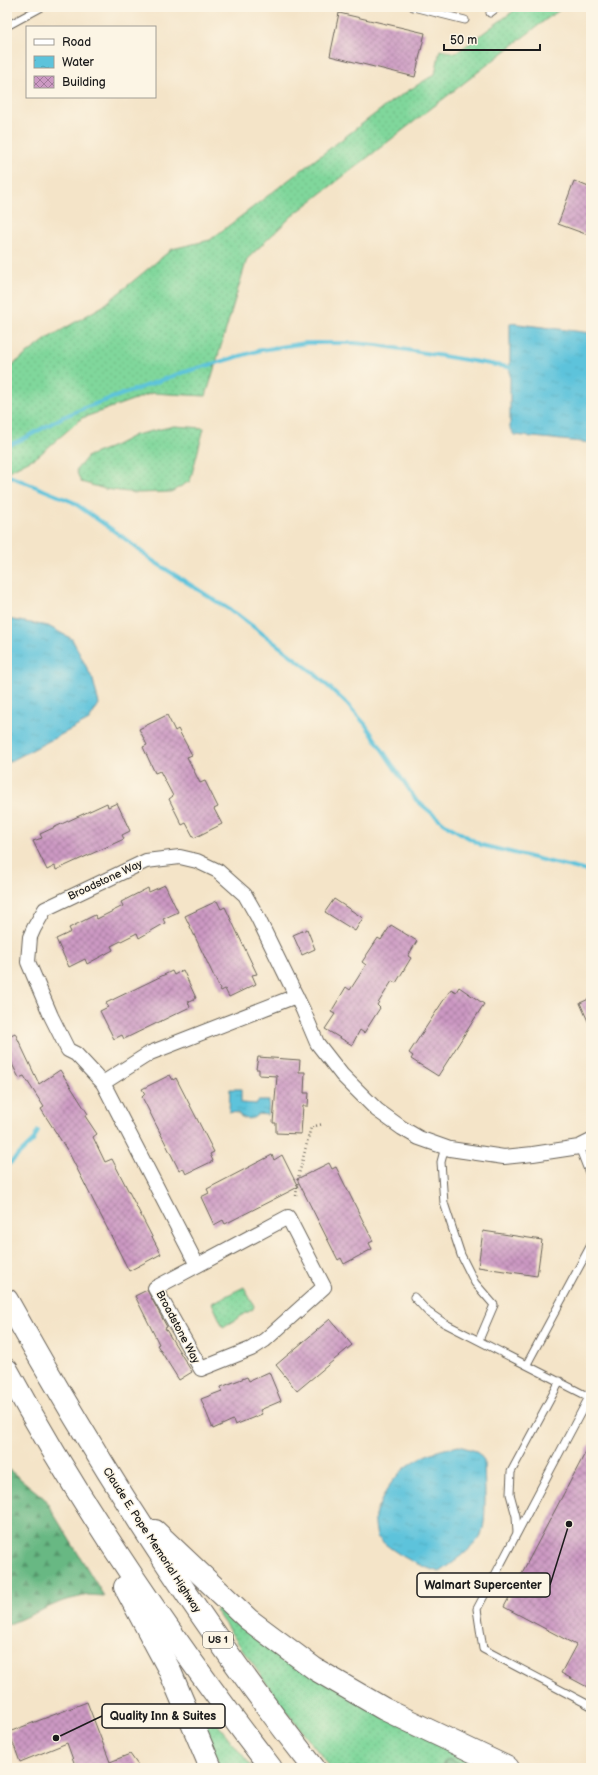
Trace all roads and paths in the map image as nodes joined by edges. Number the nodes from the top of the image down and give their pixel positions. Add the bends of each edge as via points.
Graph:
1 (42, 7) edge
2 (413, 7) edge
3 (498, 7) edge
4 (490, 13) dead end
5 (465, 20) dead end
6 (7, 26) edge
7 (296, 996) junction
8 (103, 1083) junction
9 (324, 1124) dead end
10 (585, 1144) edge
11 (445, 1147) junction
12 (591, 1178) edge
13 (296, 1196) dead end
14 (591, 1245) edge
15 (197, 1265) junction
16 (414, 1298) dead end
17 (7, 1300) edge
18 (479, 1340) junction
19 (527, 1364) junction
20 (7, 1370) edge
21 (560, 1381) junction
22 (590, 1397) edge
23 (129, 1508) junction
24 (95, 1520) junction
25 (518, 1532) junction
26 (591, 1706) edge
27 (212, 1768) edge
28 (271, 1768) edge
29 (314, 1768) edge
30 (508, 1768) edge

1 - 6 lane
2 - 5 lane
3 - 4 lane
7 - 8 street via 150,1053
7 - 8 street, Broadstone Way via 245,895 218,871 197,861 180,857 159,858 146,861 92,885 45,909 30,937 28,962 68,1050 76,1054
7 - 11 street, Broadstone Way via 316,1043 342,1075 377,1110 402,1128 419,1138
8 - 15 street, Broadstone Way
9 - 13 path via 312,1127 298,1178
10 - 11 street, Broadstone Way via 533,1154 504,1156
10 - 12 lane
11 - 18 lane via 441,1162 444,1203 461,1255 475,1283 494,1305
14 - 19 lane
15 - 15 street, Broadstone Way via 288,1217 324,1287 252,1349 201,1369 155,1288
16 - 18 lane via 444,1323
17 - 23 highway, Claude E. Pope Memorial Highway / US 1 via 49,1376
18 - 19 lane
19 - 21 lane
20 - 24 highway
21 - 22 lane
21 - 25 lane via 511,1472 510,1494
22 - 25 lane
23 - 29 highway, Claude E. Pope Memorial Highway / US 1 via 208,1626
23 - 30 highway via 248,1619 315,1669 384,1708
24 - 27 highway via 112,1562 169,1669
24 - 28 highway via 170,1630
25 - 26 lane via 477,1609 483,1649

